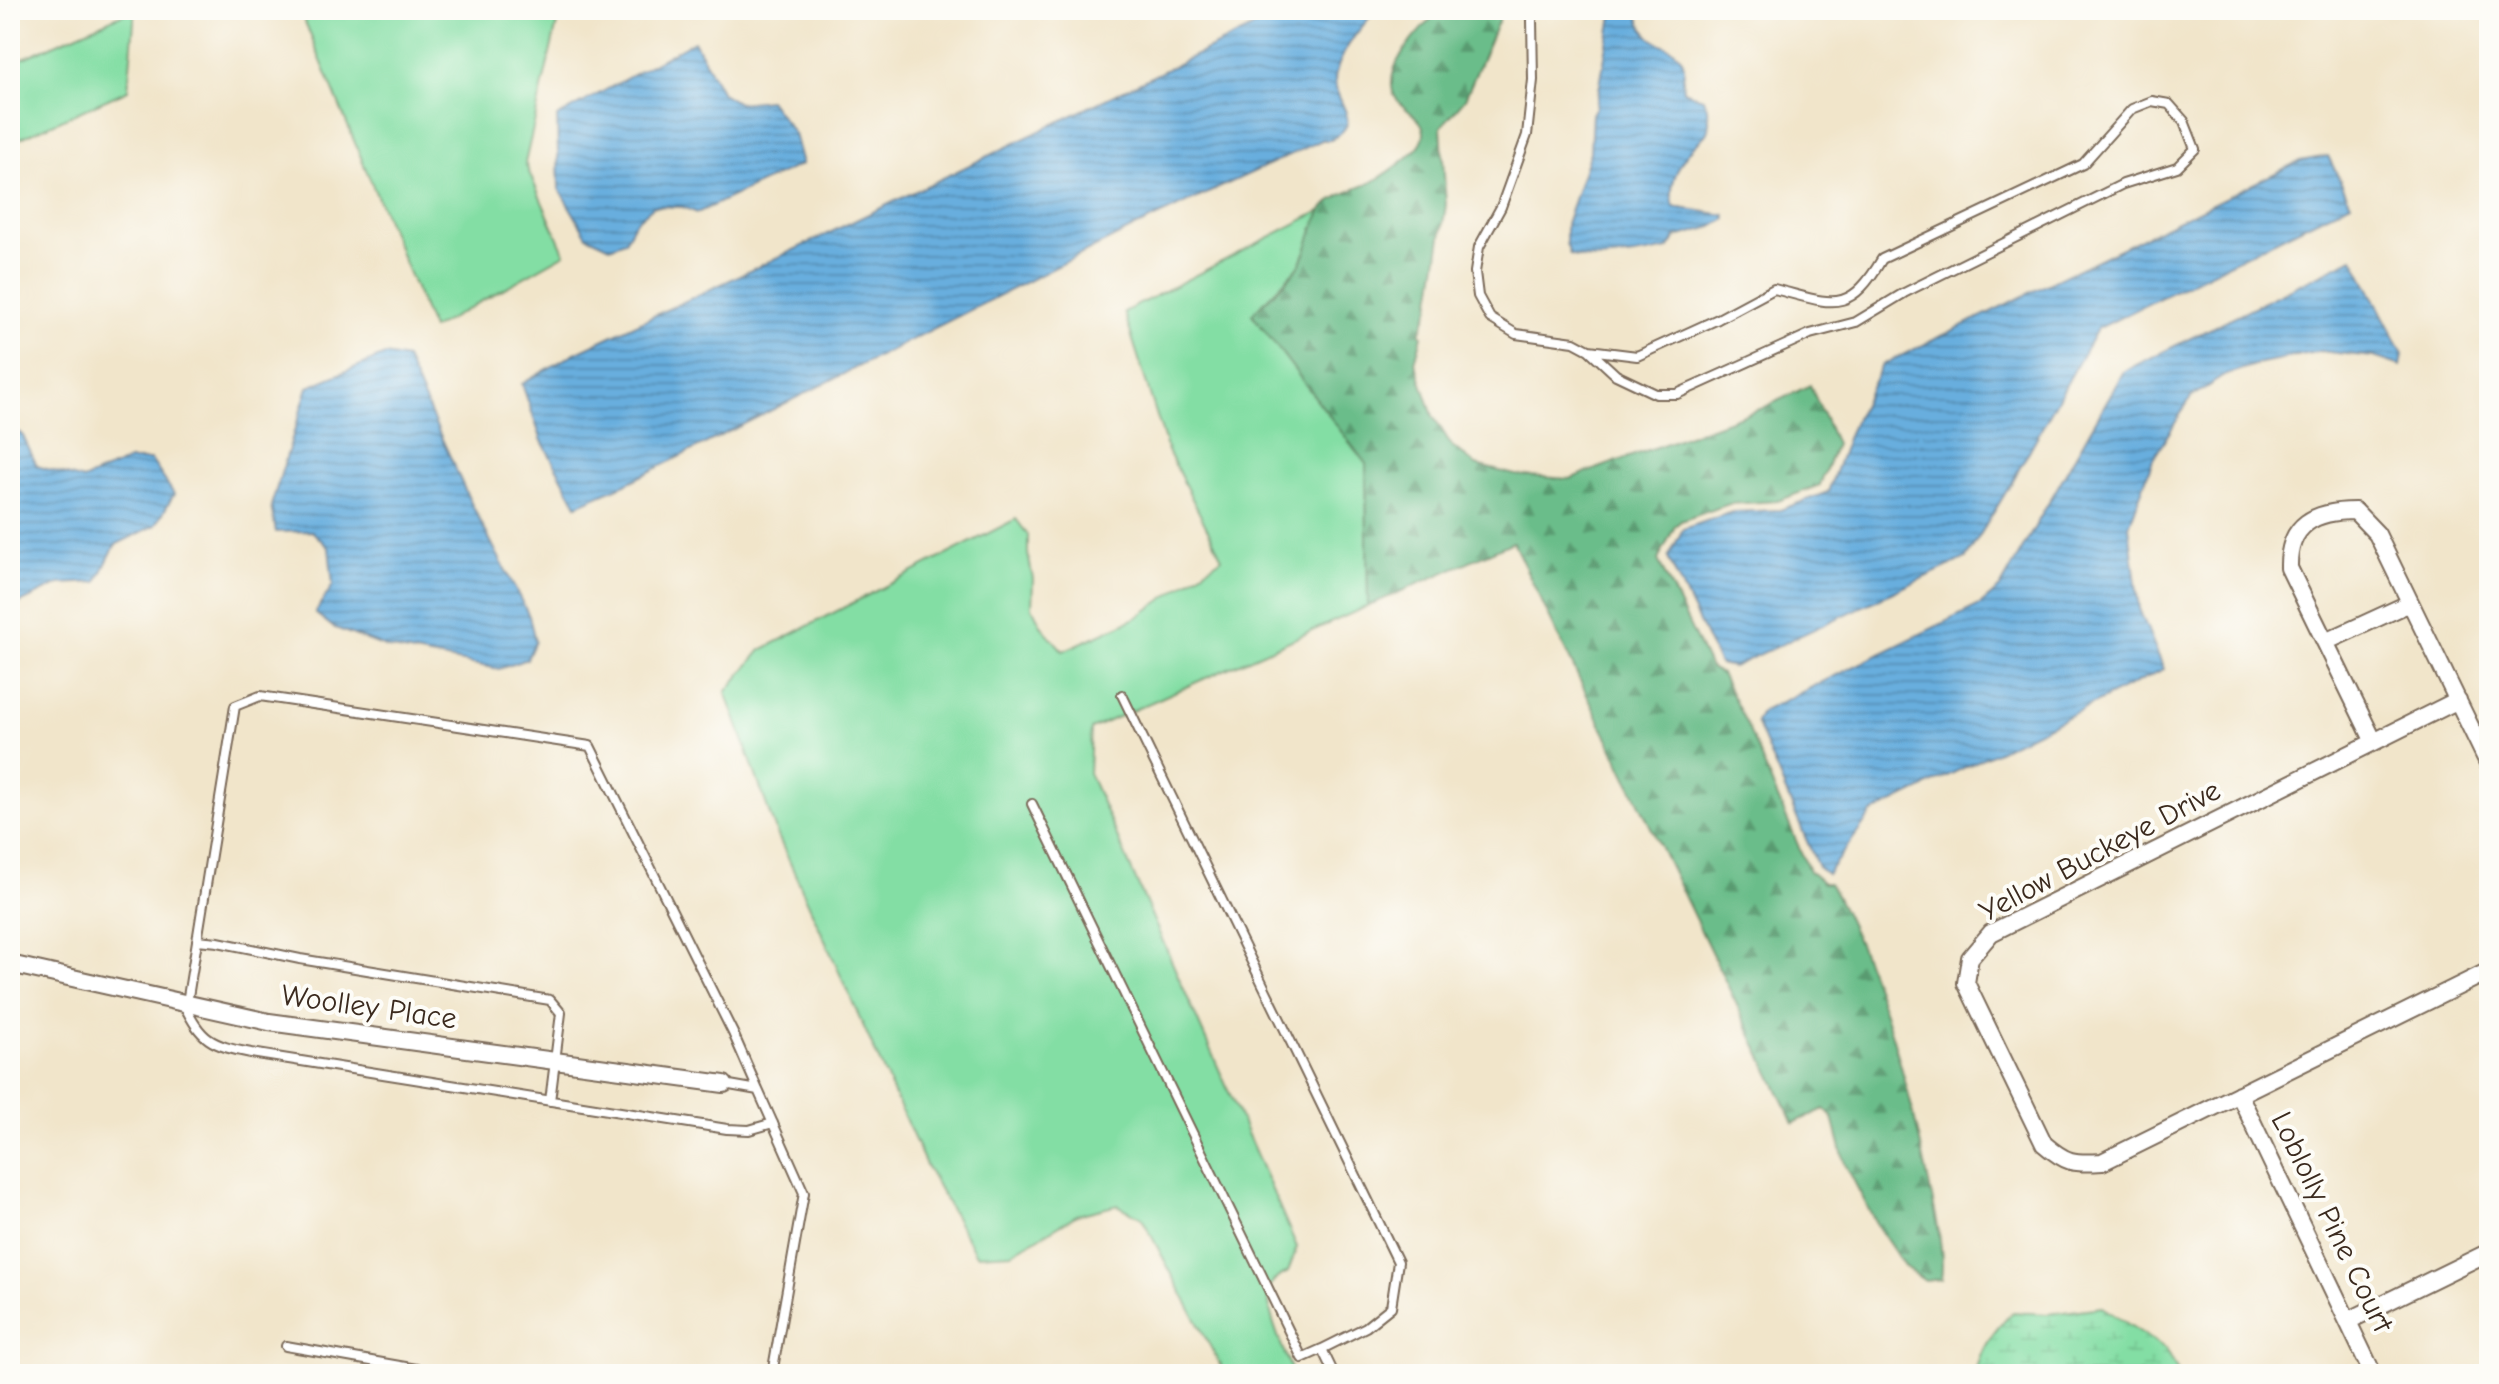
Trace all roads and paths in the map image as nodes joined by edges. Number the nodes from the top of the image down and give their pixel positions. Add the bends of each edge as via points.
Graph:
1 (1535, 10) edge
2 (1589, 350) junction
3 (2410, 603) junction
4 (2325, 642) junction
5 (1122, 695) dead end
6 (2458, 700) junction
7 (2374, 742) junction
8 (2489, 765) edge
9 (1032, 804) dead end
10 (197, 940) junction
11 (10, 964) edge
12 (2489, 971) edge
13 (185, 1003) junction
14 (557, 1061) junction
15 (724, 1084) joint
16 (758, 1090) junction
17 (2239, 1094) junction
18 (550, 1101) junction
19 (773, 1123) junction
20 (2489, 1252) edge
21 (2348, 1321) junction
22 (286, 1346) dead end
23 (1322, 1349) junction
24 (445, 1374) edge
25 (772, 1374) edge
26 (1334, 1374) edge
27 (2373, 1374) edge

1 - 2 lane via 1527,135 1501,207 1479,247 1478,296 1490,318 1516,334 1574,342
2 - 2 lane via 1616,375 1656,394 1677,394 1810,334 1856,322 2123,184 2177,167 2195,149 2184,121 2169,104 2152,101 2132,109 2083,164 1882,259 1866,286 1843,301 1823,302 1774,289 1637,356
3 - 4 street
3 - 4 street via 2377,534 2355,511 2330,511 2302,525 2289,549 2289,568
3 - 6 street
4 - 7 street
5 - 23 lane via 1398,1262 1391,1307 1366,1327
6 - 7 street, Yellow Buckeye Drive
6 - 8 street
7 - 17 street, Yellow Buckeye Drive via 1991,933 1970,958 1966,983 2044,1144 2064,1160 2102,1162
9 - 23 lane via 1302,1358
10 - 13 lane
10 - 14 lane via 550,1000 561,1013
10 - 16 lane via 235,706 260,696 590,746
11 - 13 street, Woolley Place
12 - 17 street, Yellow Buckeye Drive
13 - 14 street, Woolley Place via 269,1022
13 - 18 lane via 194,1025 215,1046
14 - 15 street, Woolley Place
14 - 18 lane
15 - 16 lane
16 - 19 lane
17 - 21 street, Loblolly Pine Court
18 - 19 lane via 727,1129
19 - 25 lane via 804,1193
20 - 21 street
21 - 27 street, Loblolly Pine Court
22 - 24 lane
23 - 26 lane

